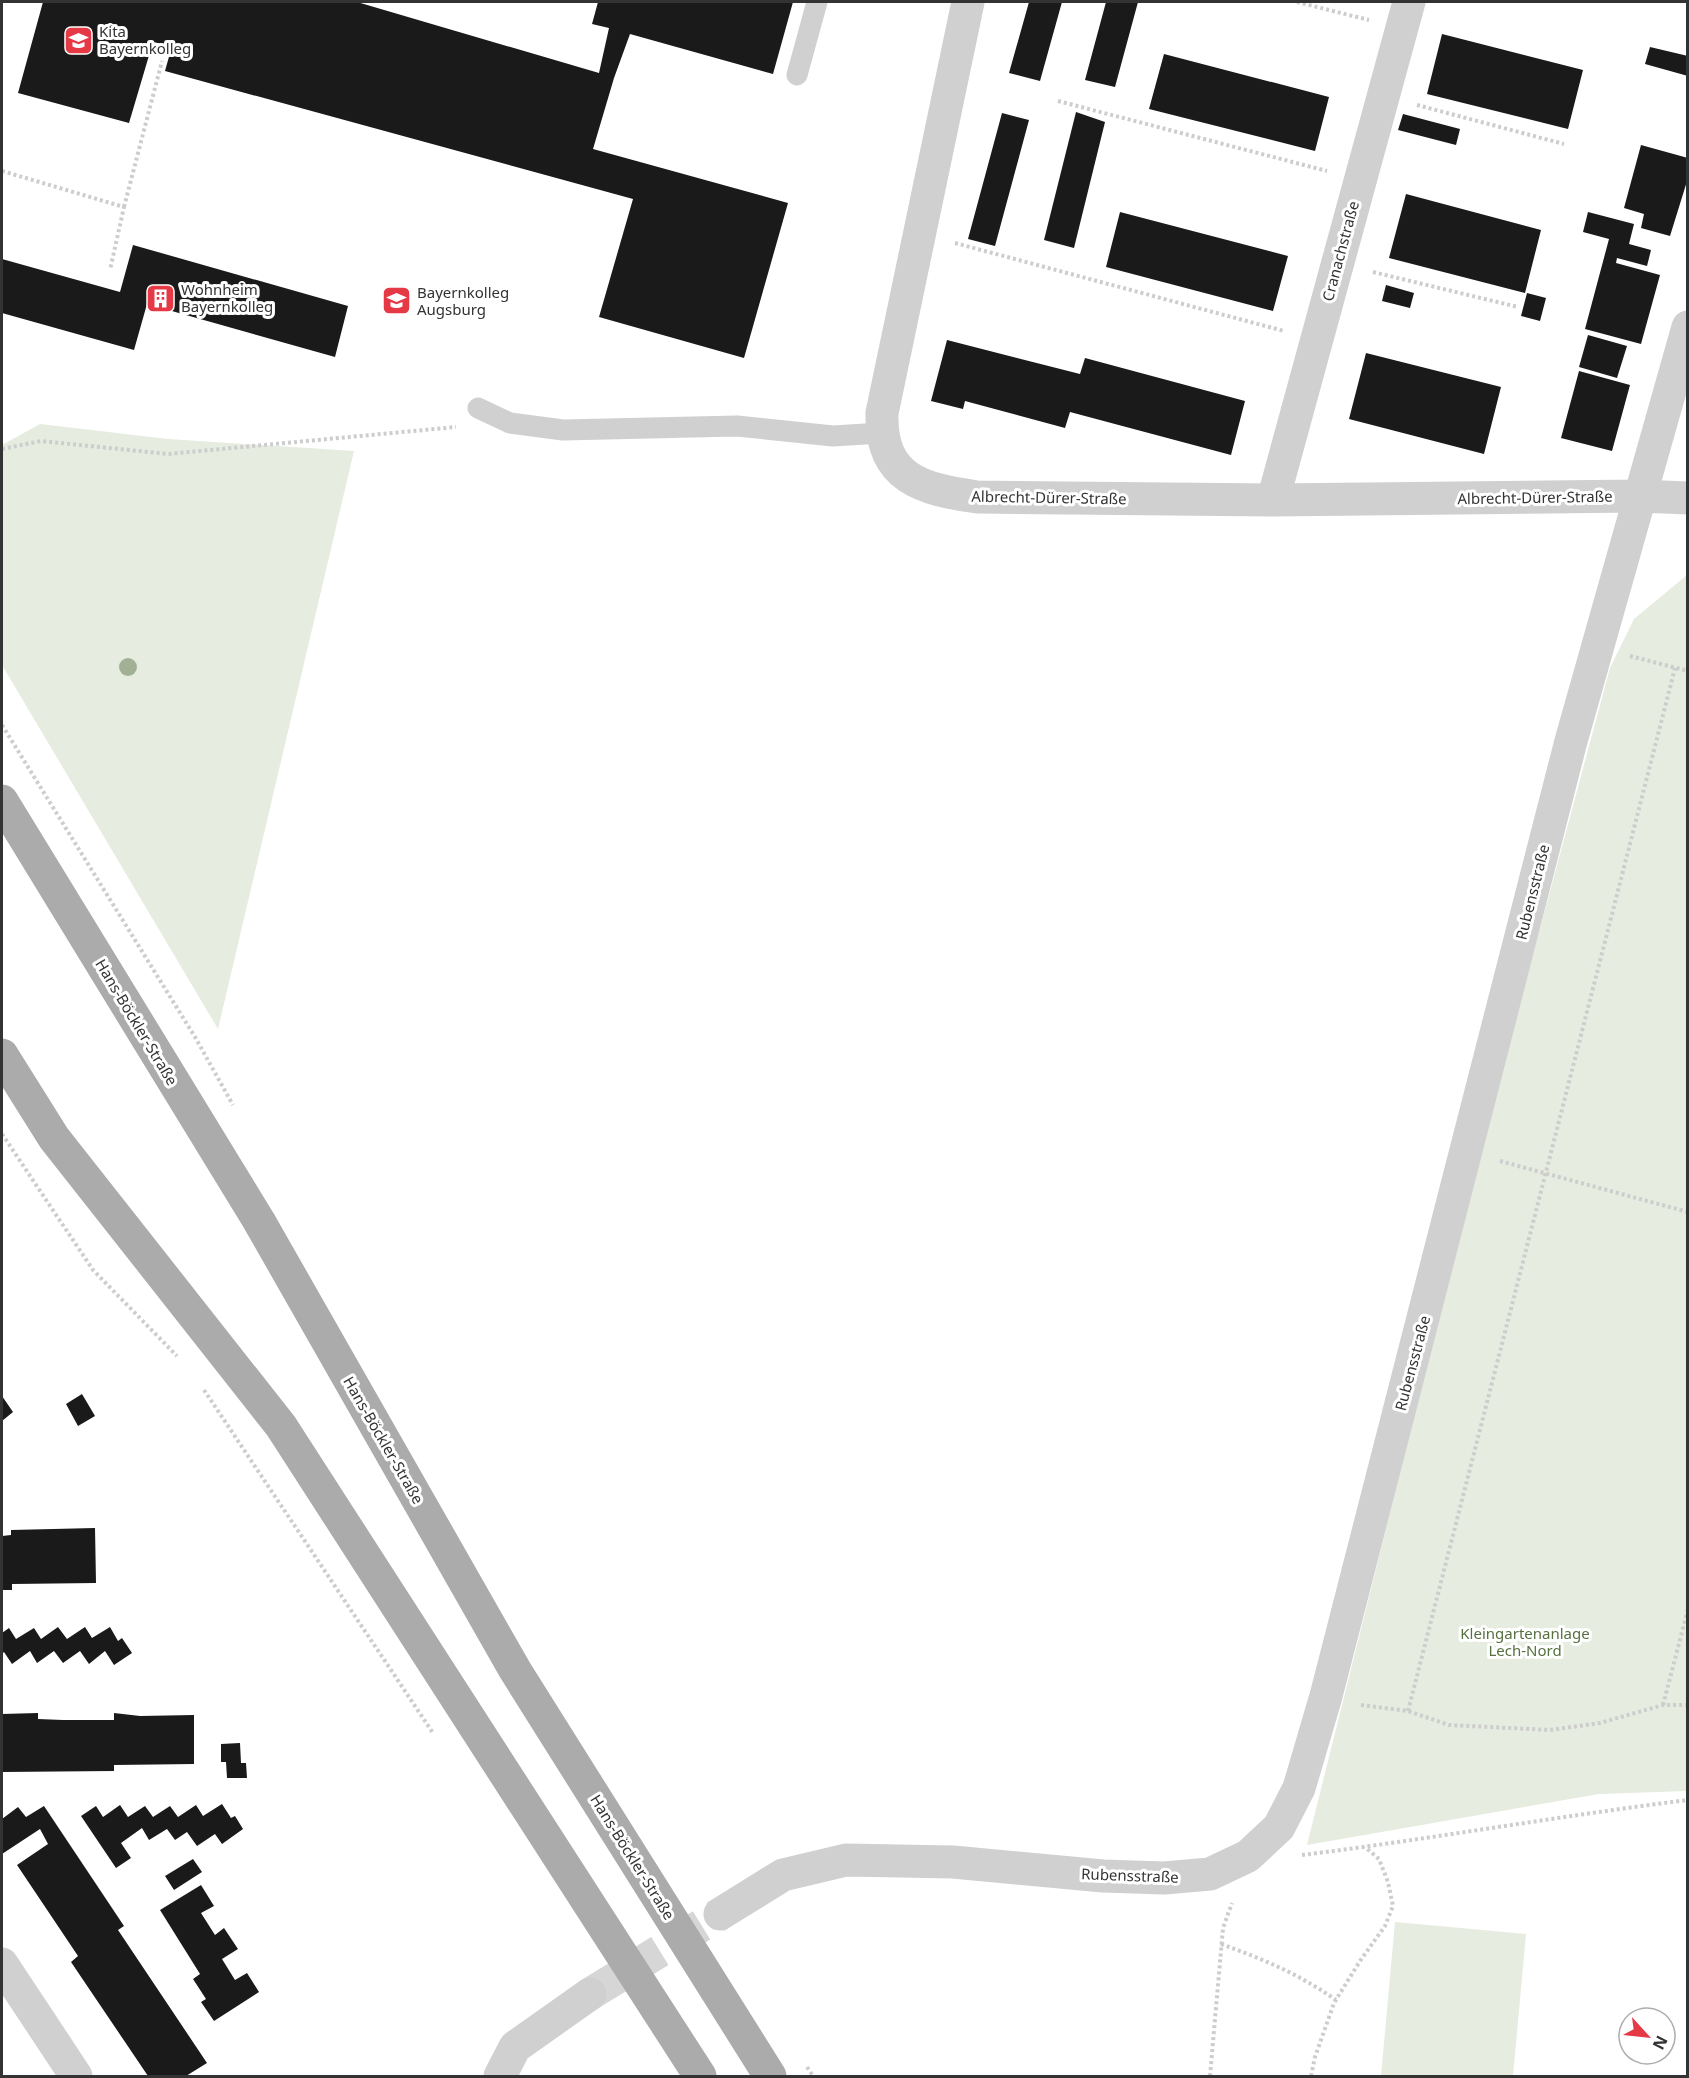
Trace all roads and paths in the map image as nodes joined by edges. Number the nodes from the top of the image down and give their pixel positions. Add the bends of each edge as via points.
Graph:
1 (817, 2) edge
2 (969, 2) edge
3 (1297, 2) edge
4 (1405, 15) edge
5 (162, 61) dead end
6 (797, 75) dead end
7 (1383, 96) junction
8 (1058, 101) dead end
9 (1564, 144) dead end
10 (2, 171) edge
11 (1359, 179) junction
12 (124, 207) junction
13 (919, 233) junction
14 (1337, 263) junction
15 (110, 270) dead end
16 (1518, 307) dead end
17 (1688, 327) edge
18 (1316, 340) junction
19 (478, 408) dead end
20 (510, 423) junction
21 (881, 433) junction
22 (2, 450) edge
23 (1639, 496) junction
24 (1688, 498) edge
25 (1272, 500) junction
26 (1598, 648) junction
27 (1675, 668) junction
28 (1688, 671) edge
29 (2, 801) edge
30 (2, 1055) edge
31 (2, 1134) edge
32 (1466, 1152) junction
33 (1545, 1172) junction
34 (1688, 1212) edge
35 (182, 1361) dead end
36 (203, 1389) dead end
37 (1688, 1609) edge
38 (1326, 1695) junction
39 (1663, 1705) junction
40 (1688, 1705) edge
41 (1408, 1711) junction
42 (434, 1734) dead end
43 (1688, 1800) edge
44 (1365, 1847) junction
45 (1248, 1856) junction
46 (720, 1914) tunnel mouth
47 (1221, 1944) junction
48 (2, 1964) edge
49 (590, 1994) tunnel mouth
50 (1336, 2000) junction
51 (76, 2076) edge
52 (500, 2076) edge
53 (700, 2076) edge
54 (770, 2076) edge
55 (1210, 2076) edge
56 (1311, 2076) edge

1 - 6 lane
2 - 13 street, Albrecht-Dürer-Straße
3 - 4 path
4 - 7 street, Cranachstraße
5 - 12 path
7 - 9 path
7 - 11 street, Cranachstraße
8 - 11 path
10 - 12 path
11 - 14 street, Cranachstraße
12 - 15 path
13 - 18 path
13 - 21 street, Albrecht-Dürer-Straße
14 - 16 path
14 - 18 street, Cranachstraße
17 - 23 street, Rubensstraße
18 - 25 street, Cranachstraße
19 - 20 lane
20 - 21 lane via 563,430 736,426 833,436
20 - 22 path via 168,454 41,441
21 - 25 street, Albrecht-Dürer-Straße via 895,466 912,481 943,492 977,497
23 - 24 street, Albrecht-Dürer-Straße
23 - 25 street, Albrecht-Dürer-Straße
23 - 26 street, Rubensstraße
26 - 27 path
26 - 32 street, Rubensstraße
27 - 28 path
27 - 33 path
29 - 54 main road, Hans-Böckler-Straße via 259,1221 516,1670
30 - 53 main road via 54,1138 281,1426
31 - 35 path via 93,1270
32 - 33 path
32 - 38 street, Rubensstraße
33 - 34 path
33 - 41 path
36 - 42 path
37 - 39 path
38 - 41 path via 1361,1705
38 - 45 street, Rubensstraße via 1299,1788 1279,1827
39 - 40 path
39 - 41 path via 1600,1723 1550,1730 1449,1725
43 - 44 path
44 - 45 path via 1275,1858
44 - 50 path via 1379,1858 1393,1906 1385,1926
45 - 46 street, Rubensstraße via 1210,1874 1164,1878 953,1862 846,1860 783,1875
45 - 47 path
47 - 50 path via 1292,1972
47 - 55 path
48 - 51 street
49 - 52 street via 515,2047
50 - 56 path

